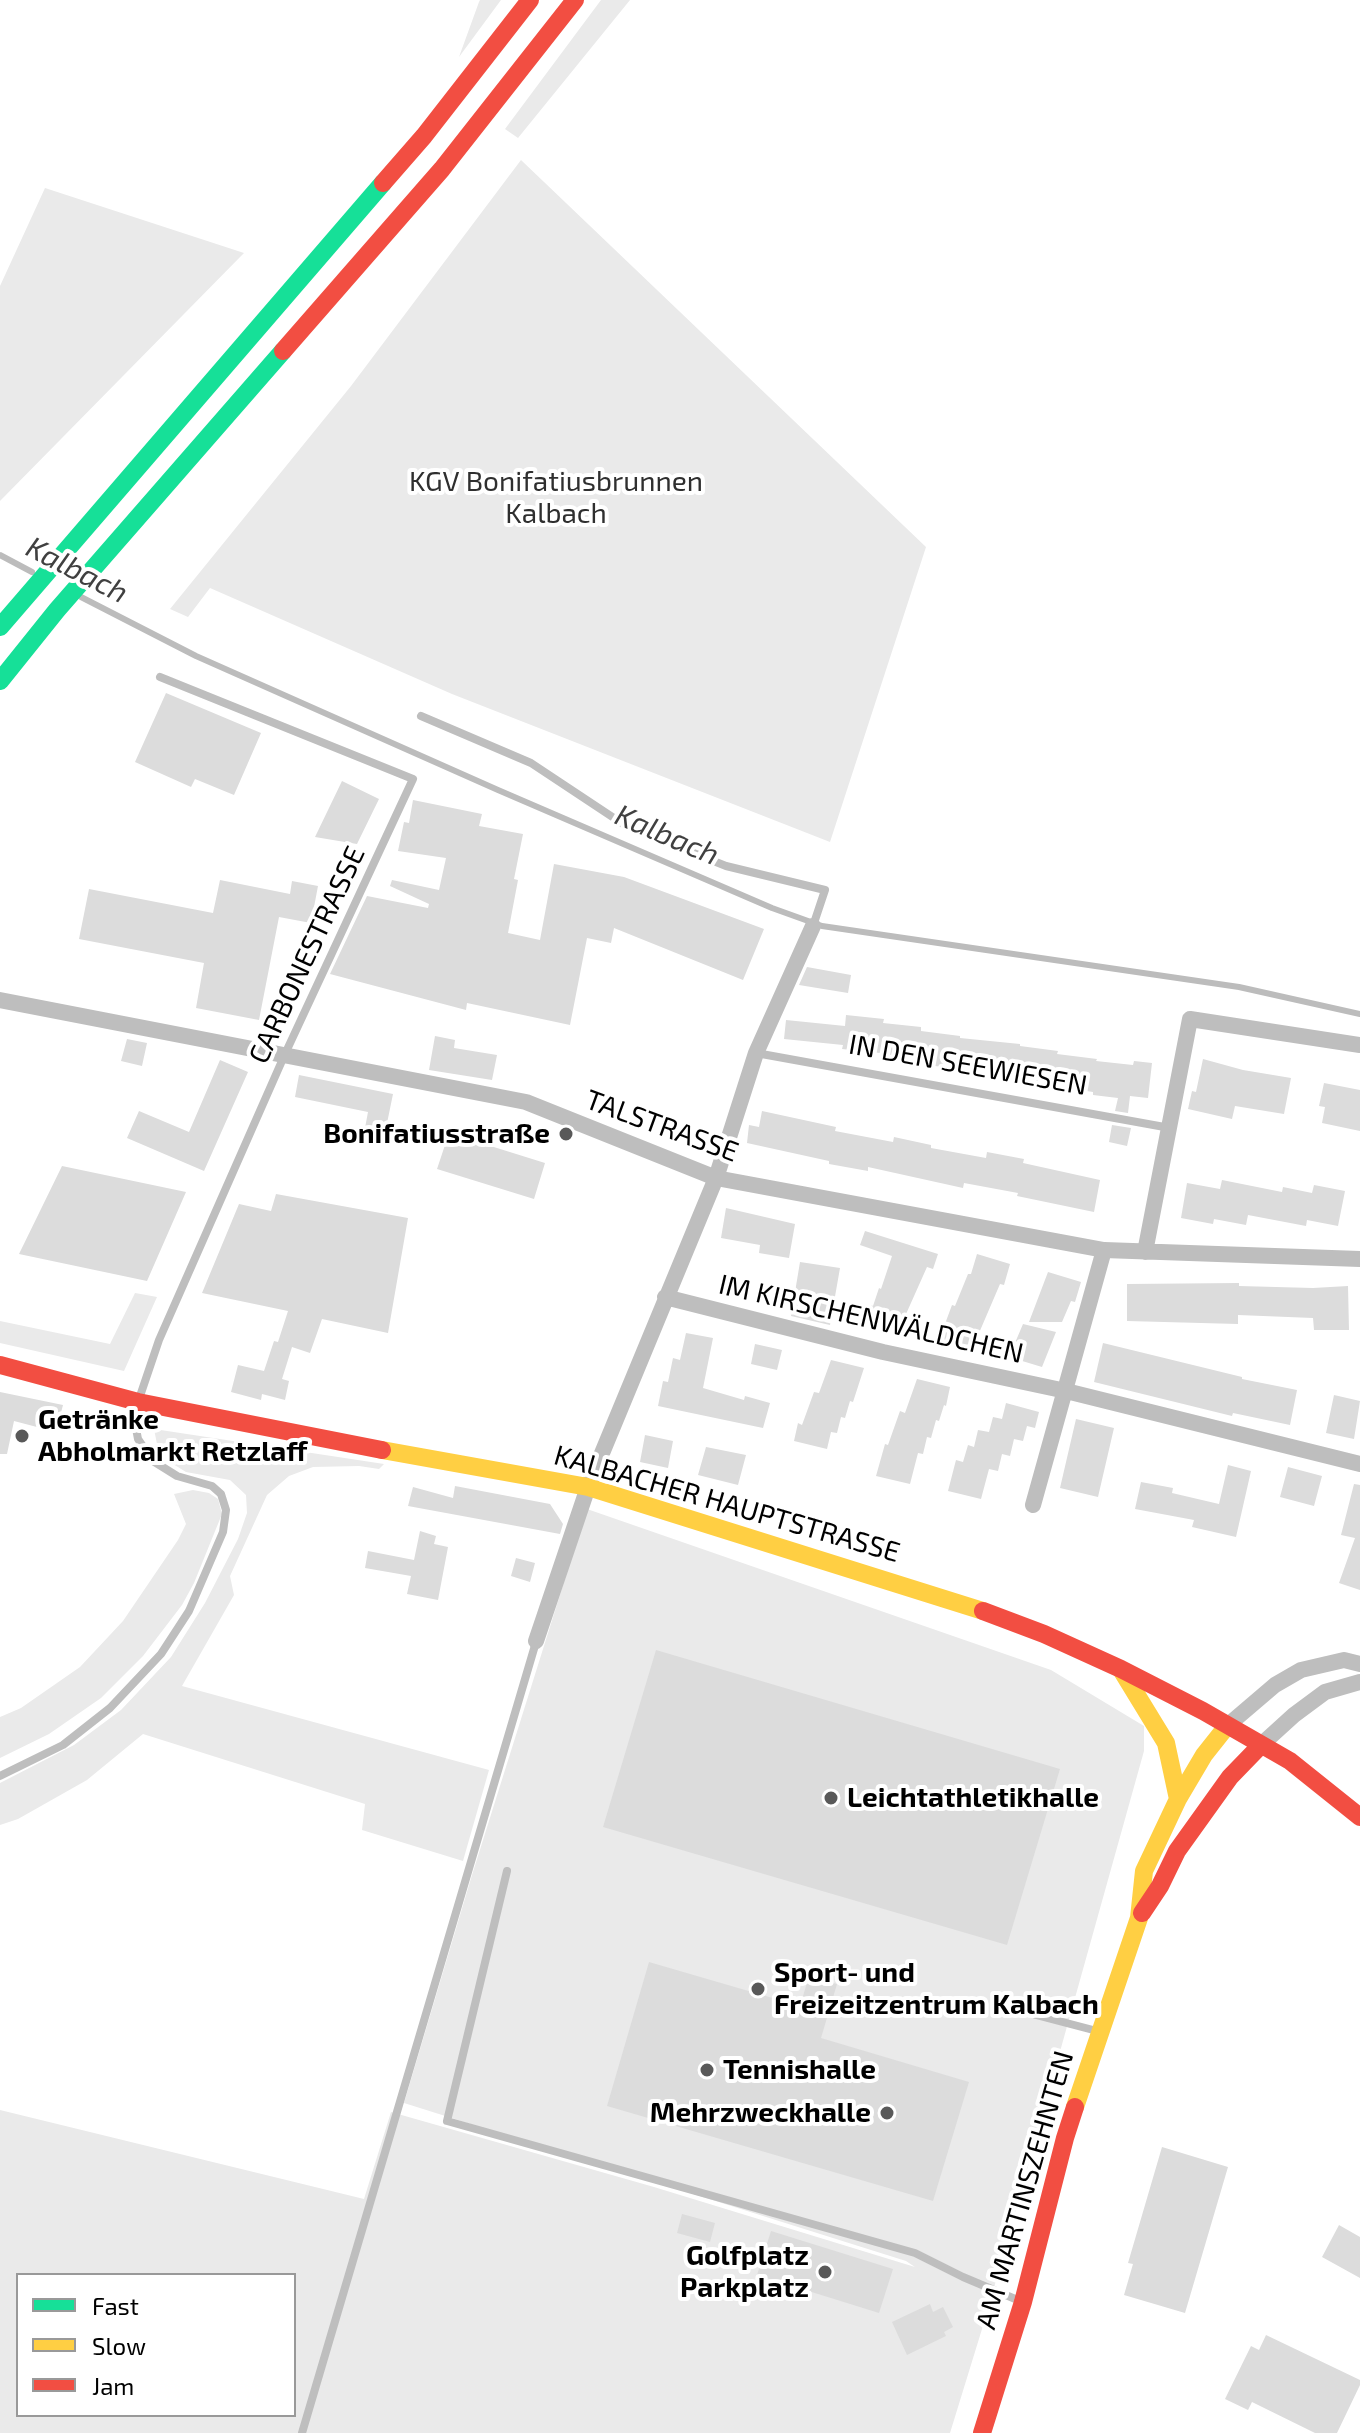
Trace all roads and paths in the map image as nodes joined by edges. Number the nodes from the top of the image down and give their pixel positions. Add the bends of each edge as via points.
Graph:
1 (530, 0) edge
2 (575, 0) edge
3 (0, 627) edge
4 (160, 677) dead end
5 (0, 681) edge
6 (421, 716) dead end
7 (813, 926) joint
8 (0, 1000) edge
9 (1360, 1045) edge
10 (756, 1053) junction
11 (285, 1054) junction
12 (1171, 1128) junction
13 (716, 1178) junction
14 (1104, 1250) junction
15 (1145, 1252) junction
16 (1360, 1259) edge
17 (665, 1297) junction
18 (0, 1365) edge
19 (1066, 1391) junction
20 (138, 1402) junction
21 (1360, 1464) edge
22 (588, 1487) junction
23 (1033, 1505) dead end
24 (536, 1641) joint
25 (1360, 1664) edge
26 (1121, 1669) junction
27 (1360, 1682) edge
28 (1227, 1726) junction
29 (1261, 1745) junction
30 (0, 1776) edge
31 (1178, 1799) junction
32 (1360, 1817) edge
33 (507, 1871) dead end
34 (1139, 1918) junction
35 (1036, 2015) dead end
36 (1100, 2032) junction
37 (1023, 2302) junction
38 (302, 2433) edge
39 (982, 2433) edge

1 - 3 main road via 357,215
2 - 5 main road via 442,169
4 - 11 lane, CARBONESTRASSE via 413,779
6 - 7 lane via 531,763 626,826 726,866 825,890
7 - 10 street
8 - 11 street, TALSTRASSE
9 - 12 street via 1190,1019
10 - 12 lane, IN DEN SEEWIESEN
10 - 13 street
11 - 13 street, TALSTRASSE via 526,1102
11 - 20 lane, CARBONESTRASSE via 159,1340
12 - 15 street
13 - 14 street, TALSTRASSE
13 - 17 street
14 - 15 street, TALSTRASSE
14 - 19 street
15 - 16 street, TALSTRASSE
17 - 19 street, IM KIRSCHENWÄLDCHEN
17 - 22 street
18 - 20 main road, KALBACHER HAUPTSTRASSE
19 - 21 street, IM KIRSCHENWÄLDCHEN
19 - 23 street
20 - 22 main road, KALBACHER HAUPTSTRASSE
20 - 30 lane via 138,1439 153,1461 221,1494 226,1510 223,1532 189,1611 161,1654 110,1708 63,1745
22 - 24 street
22 - 26 main road, KALBACHER HAUPTSTRASSE via 947,1598
24 - 38 lane
25 - 28 street via 1344,1660 1301,1670
26 - 28 main road, KALBACHER HAUPTSTRASSE
26 - 31 main road via 1166,1743
27 - 29 street via 1325,1692
28 - 29 main road, KALBACHER HAUPTSTRASSE
28 - 31 main road, AM MARTINSZEHNTEN
29 - 32 main road, KALBACHER HAUPTSTRASSE via 1290,1761
29 - 34 main road, AM MARTINSZEHNTEN via 1230,1777 1186,1838
31 - 34 main road, AM MARTINSZEHNTEN via 1144,1871
33 - 37 lane via 447,2121 915,2253
34 - 36 main road, AM MARTINSZEHNTEN
35 - 36 lane
36 - 37 main road, AM MARTINSZEHNTEN via 1065,2138
37 - 39 main road, AM MARTINSZEHNTEN

